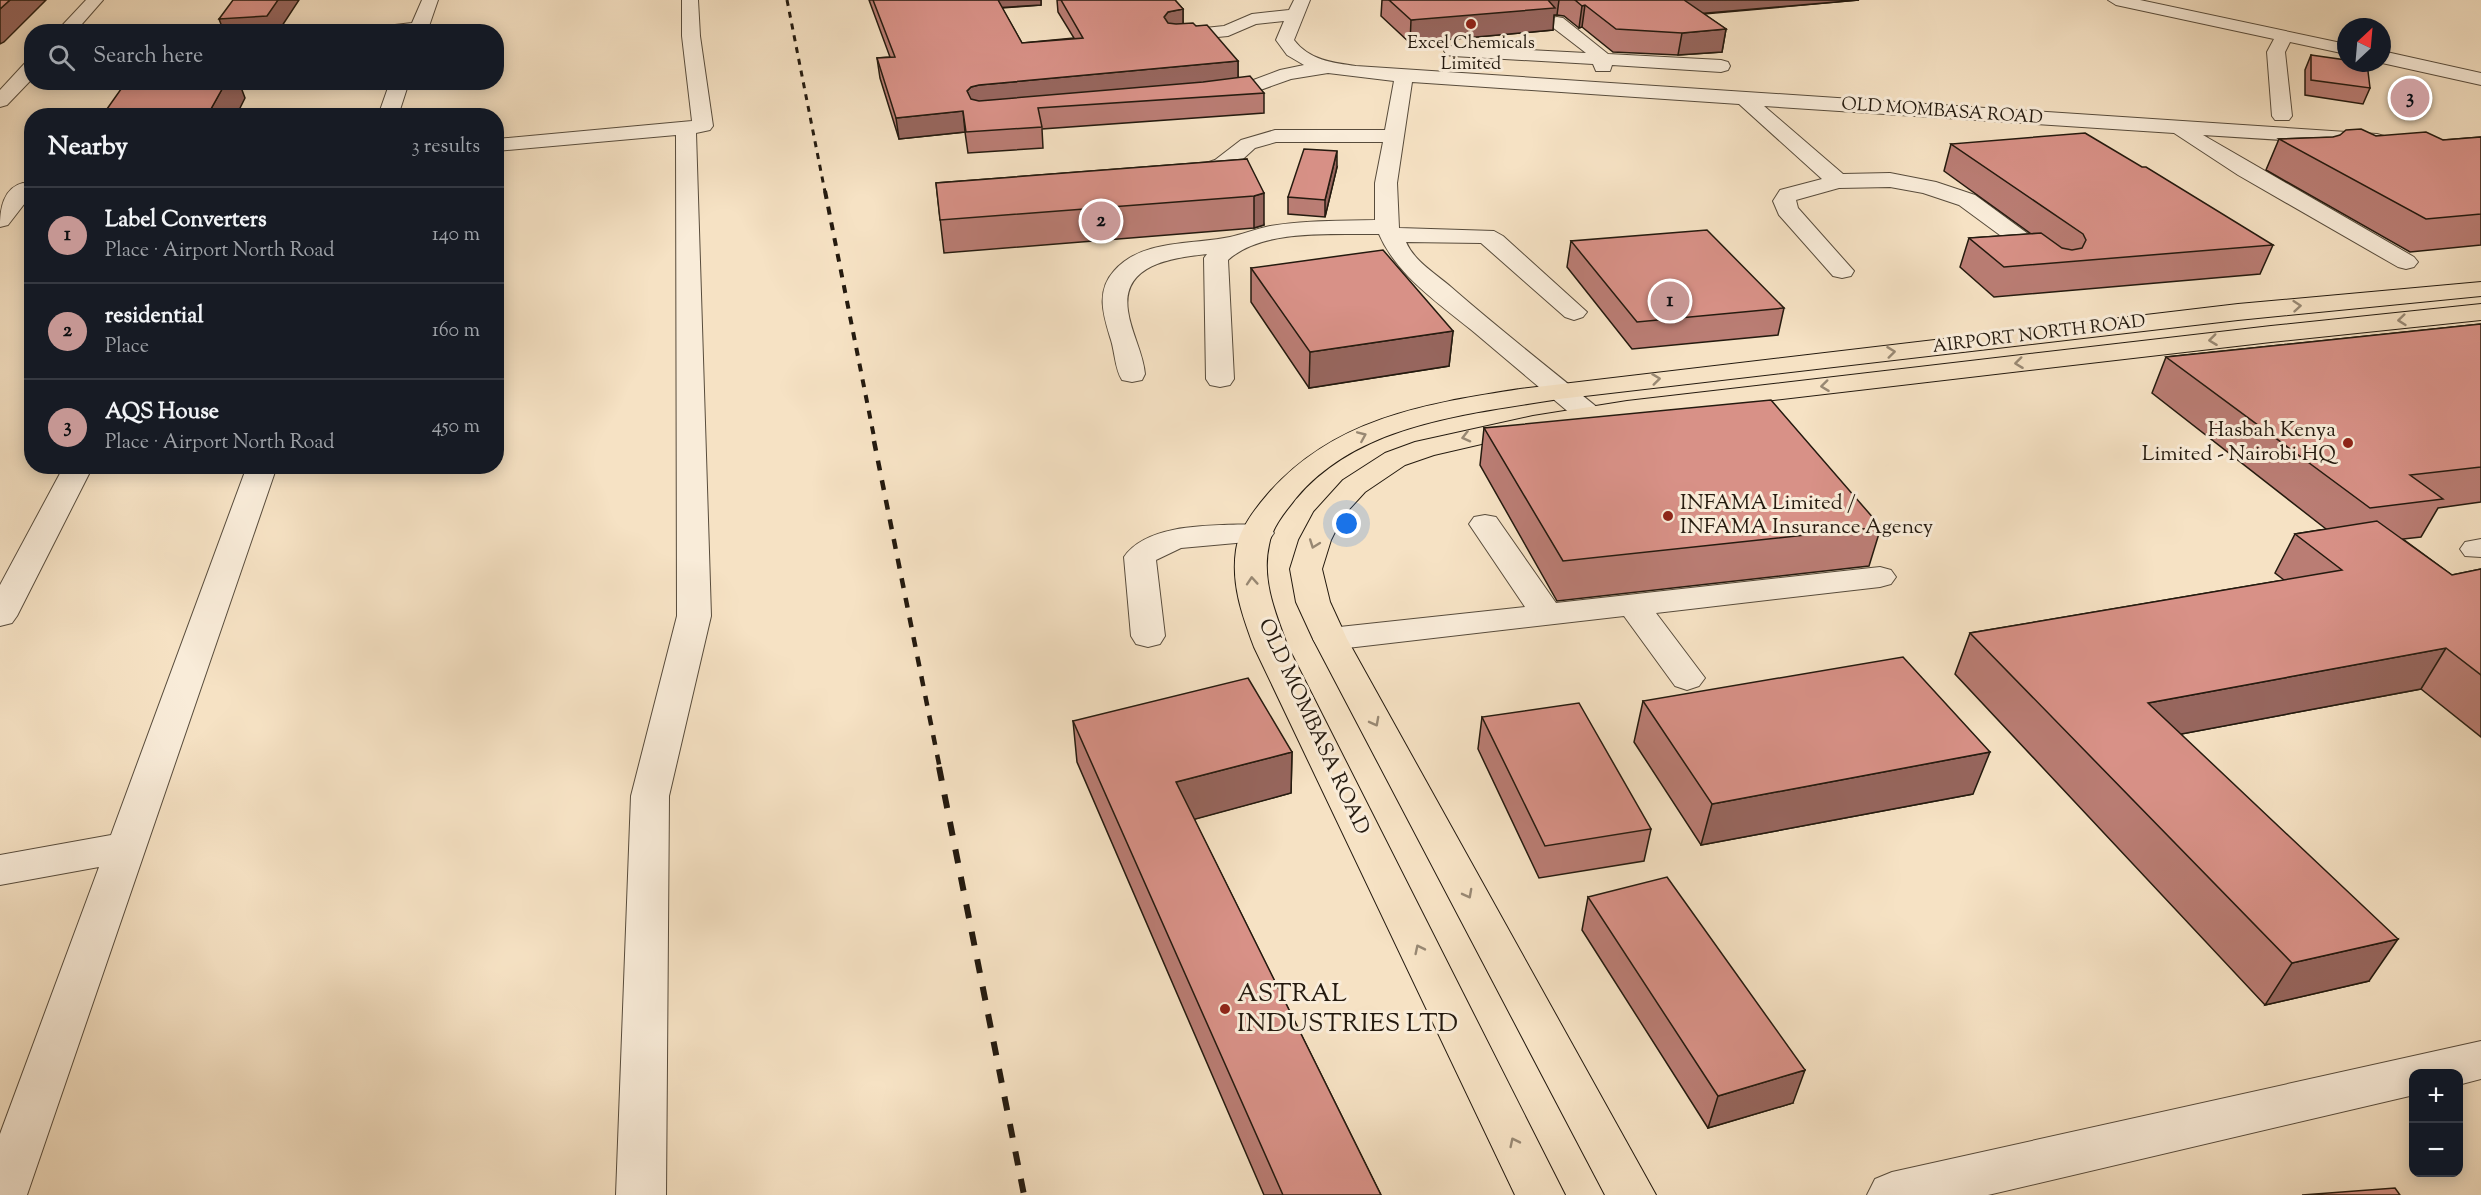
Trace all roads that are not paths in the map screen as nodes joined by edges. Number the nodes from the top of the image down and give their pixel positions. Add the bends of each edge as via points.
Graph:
1 (95, 0) edge
2 (429, 0) edge
3 (690, 0) edge
4 (2116, 0) edge
5 (1299, 8) edge
6 (1557, 22) edge
7 (72, 24) edge
8 (421, 24) edge
9 (1176, 36) edge
10 (2284, 36) junction
11 (2337, 48) edge
12 (1453, 51) dead end
13 (1602, 59) junction
14 (2391, 59) edge
15 (1721, 66) dead end
16 (1329, 67) junction
17 (24, 76) edge
18 (1404, 76) junction
19 (2481, 79) edge
20 (397, 90) edge
21 (1602, 90) junction
22 (1192, 95) edge
23 (1745, 99) junction
24 (0, 101) edge
25 (391, 108) edge
26 (2282, 116) dead end
27 (686, 128) junction
28 (2179, 128) junction
29 (1392, 136) junction
30 (2400, 141) edge
31 (504, 144) edge
32 (2270, 161) dead end
33 (2233, 162) junction
34 (1165, 180) edge
35 (1838, 181) junction
36 (24, 190) edge
37 (0, 192) edge
38 (24, 193) edge
39 (0, 220) edge
40 (1389, 231) junction
41 (1232, 244) junction
42 (2406, 262) dead end
43 (2062, 270) edge
44 (1842, 271) dead end
45 (2481, 289) edge
46 (1574, 312) dead end
47 (2238, 312) junction
48 (2481, 312) edge
49 (2444, 316) junction
50 (2481, 318) edge
51 (2271, 334) junction
52 (1132, 374) dead end
53 (1220, 379) dead end
54 (1559, 391) junction
55 (1593, 400) junction
56 (75, 474) edge
57 (259, 474) edge
58 (1485, 524) dead end
59 (1258, 533) junction
60 (1880, 577) dead end
61 (1633, 605) junction
62 (1547, 615) junction
63 (0, 616) edge
64 (1148, 636) dead end
65 (1330, 639) junction
66 (1687, 678) dead end
67 (126, 847) junction
68 (0, 870) edge
69 (2481, 1060) edge
70 (2443, 1069) edge
71 (2409, 1077) edge
72 (2, 1195) edge
73 (641, 1195) edge
74 (1540, 1195) edge
75 (1631, 1195) edge
76 (1892, 1195) edge

1 - 7 lane
2 - 8 lane
3 - 27 lane via 703,126
4 - 10 lane
5 - 9 lane via 1252,19 1228,31
5 - 16 lane, OLD MOMBASA ROAD via 1285,40 1290,51
6 - 13 lane
10 - 11 lane
10 - 26 lane via 2276,52
12 - 13 lane
13 - 15 lane
13 - 21 lane
14 - 19 lane
16 - 18 lane, OLD MOMBASA ROAD
16 - 22 lane via 1287,74 1252,87
17 - 24 lane
18 - 21 lane, OLD MOMBASA ROAD
18 - 29 lane
20 - 25 lane
21 - 23 lane, OLD MOMBASA ROAD
23 - 28 lane, OLD MOMBASA ROAD
23 - 35 lane
27 - 31 lane
27 - 73 lane via 694,616 650,796
28 - 30 lane, OLD MOMBASA ROAD
28 - 33 lane
29 - 34 lane via 1275,136 1248,144 1217,168
29 - 40 lane via 1386,183
32 - 33 lane
33 - 42 lane
35 - 43 lane via 1890,180 1967,200
35 - 44 lane via 1798,191 1784,201 1787,210
36 - 37 lane
38 - 39 lane
40 - 41 lane via 1287,231 1261,234
40 - 46 lane via 1485,236
40 - 54 lane via 1397,249 1411,265
41 - 52 lane via 1161,254 1133,266 1120,278 1114,297
41 - 53 lane via 1216,258
47 -> 45 main road, AIRPORT NORTH ROAD
47 - 51 main road
55 -> 47 main road, AIRPORT NORTH ROAD
48 - 49 main road, AIRPORT NORTH ROAD
49 - 50 lane
49 -> 51 main road, AIRPORT NORTH ROAD
51 -> 55 main road, AIRPORT NORTH ROAD via 1627,409
54 - 55 lane
59 -> 54 main road, OLD MOMBASA ROAD via 1272,507 1293,482 1343,444 1425,416
55 -> 65 main road via 1425,448 1395,459 1354,486 1329,512 1306,569 1313,602
56 - 63 lane
57 - 67 lane
58 - 62 lane
59 - 64 lane via 1166,540 1149,548 1140,557
74 -> 59 main road, OLD MOMBASA ROAD via 1271,647 1251,588 1252,546
60 - 61 lane
61 - 62 lane
61 - 66 lane
62 - 65 lane
65 -> 75 main road
67 - 68 lane
67 - 72 lane
69 - 70 lane
71 - 76 lane

